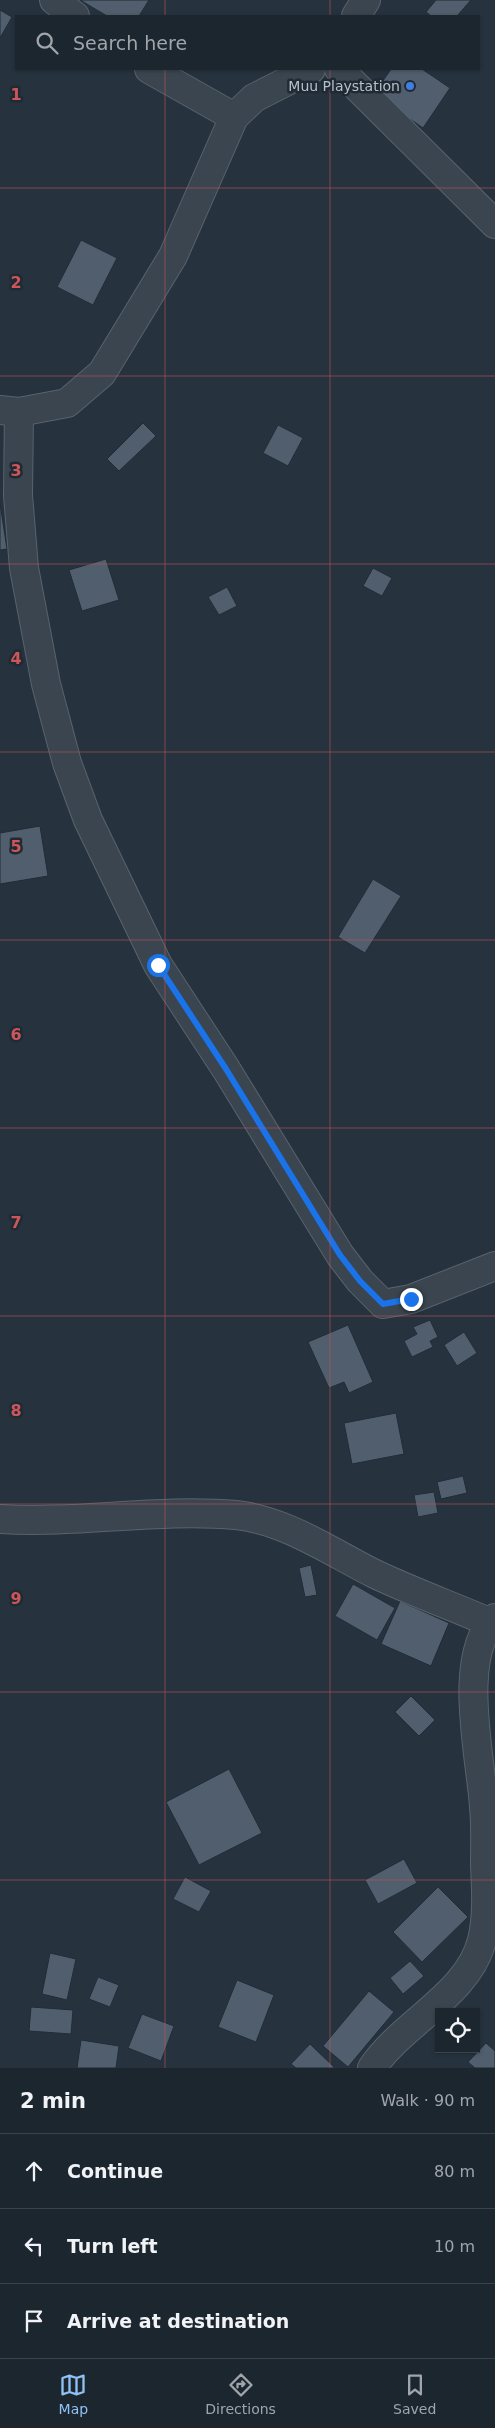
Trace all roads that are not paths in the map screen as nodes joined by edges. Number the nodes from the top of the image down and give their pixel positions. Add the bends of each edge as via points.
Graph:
1 (54, 0) edge
2 (366, 0) edge
3 (74, 15) edge
4 (357, 15) edge
5 (151, 70) edge
6 (309, 70) edge
7 (340, 70) edge
8 (234, 117) junction
9 (495, 224) edge
10 (10, 411) edge
11 (495, 1266) edge
12 (0, 1519) edge
13 (493, 1620) edge
14 (372, 2068) edge

1 - 3 street
2 - 4 street
5 - 8 street
6 - 8 street via 254,98
7 - 9 street
8 - 10 street via 173,256 102,373 67,403
10 - 11 street via 24,568 46,684 67,763 88,820 158,965 340,1255 383,1304 411,1299
12 - 13 street via 137,1514 237,1515 284,1527 378,1575
13 - 14 street via 479,1649 472,1685 484,1807 486,1901 482,1940 470,1970

